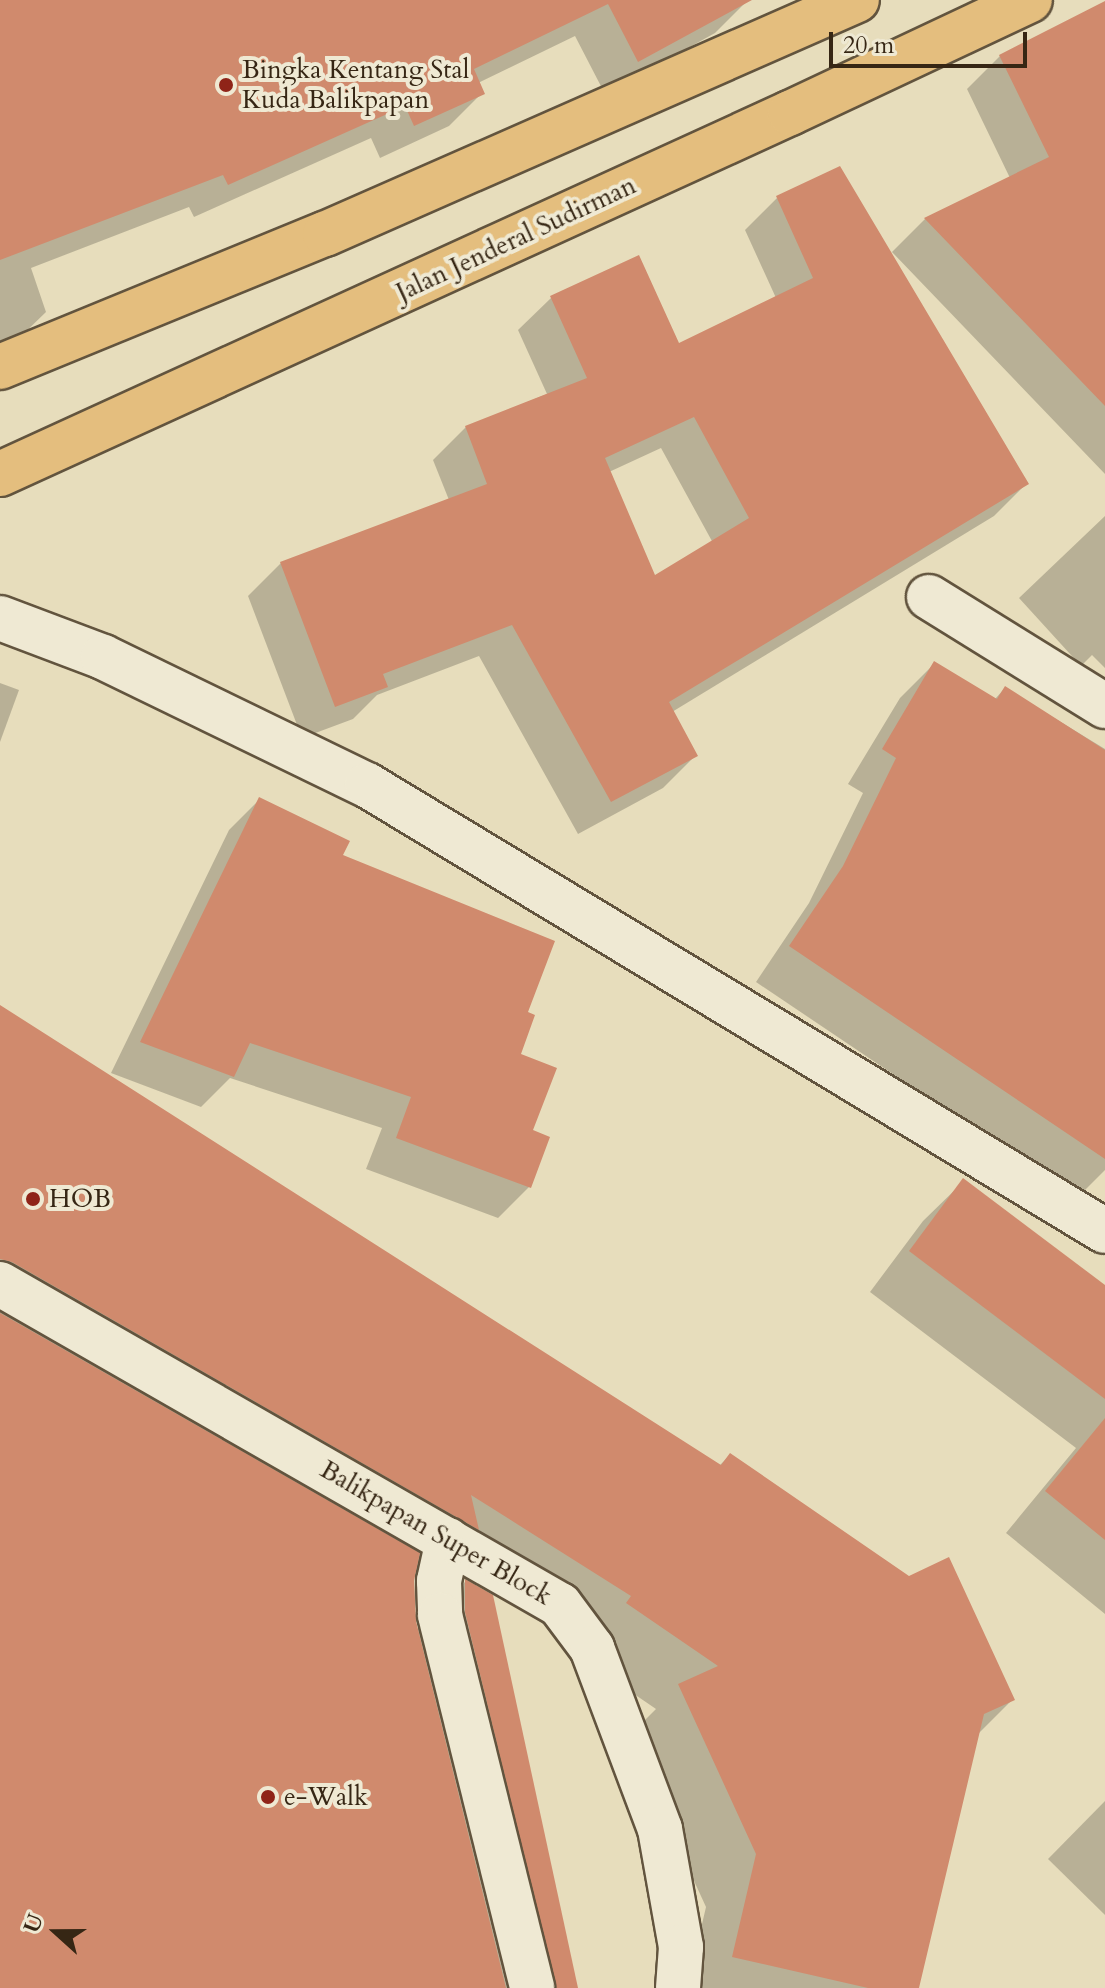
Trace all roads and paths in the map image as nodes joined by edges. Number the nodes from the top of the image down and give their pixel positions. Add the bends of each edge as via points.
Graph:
1 (857, 0) edge
2 (1030, 0) edge
3 (0, 367) edge
4 (0, 474) edge
5 (929, 597) dead end
6 (0, 618) edge
7 (1103, 702) edge
8 (1102, 1224) edge
9 (0, 1284) edge
10 (448, 1540) junction
11 (532, 1988) edge
12 (678, 1988) edge

1 - 3 highway via 325,234
2 - 4 highway, Jalan Jenderal Sudirman
5 - 7 street
6 - 8 street via 103,657 367,785
9 - 10 street, Balikpapan Super Block
10 - 11 street via 439,1581 440,1615
10 - 12 street, Balikpapan Super Block via 560,1605 592,1648 660,1829 681,1947

